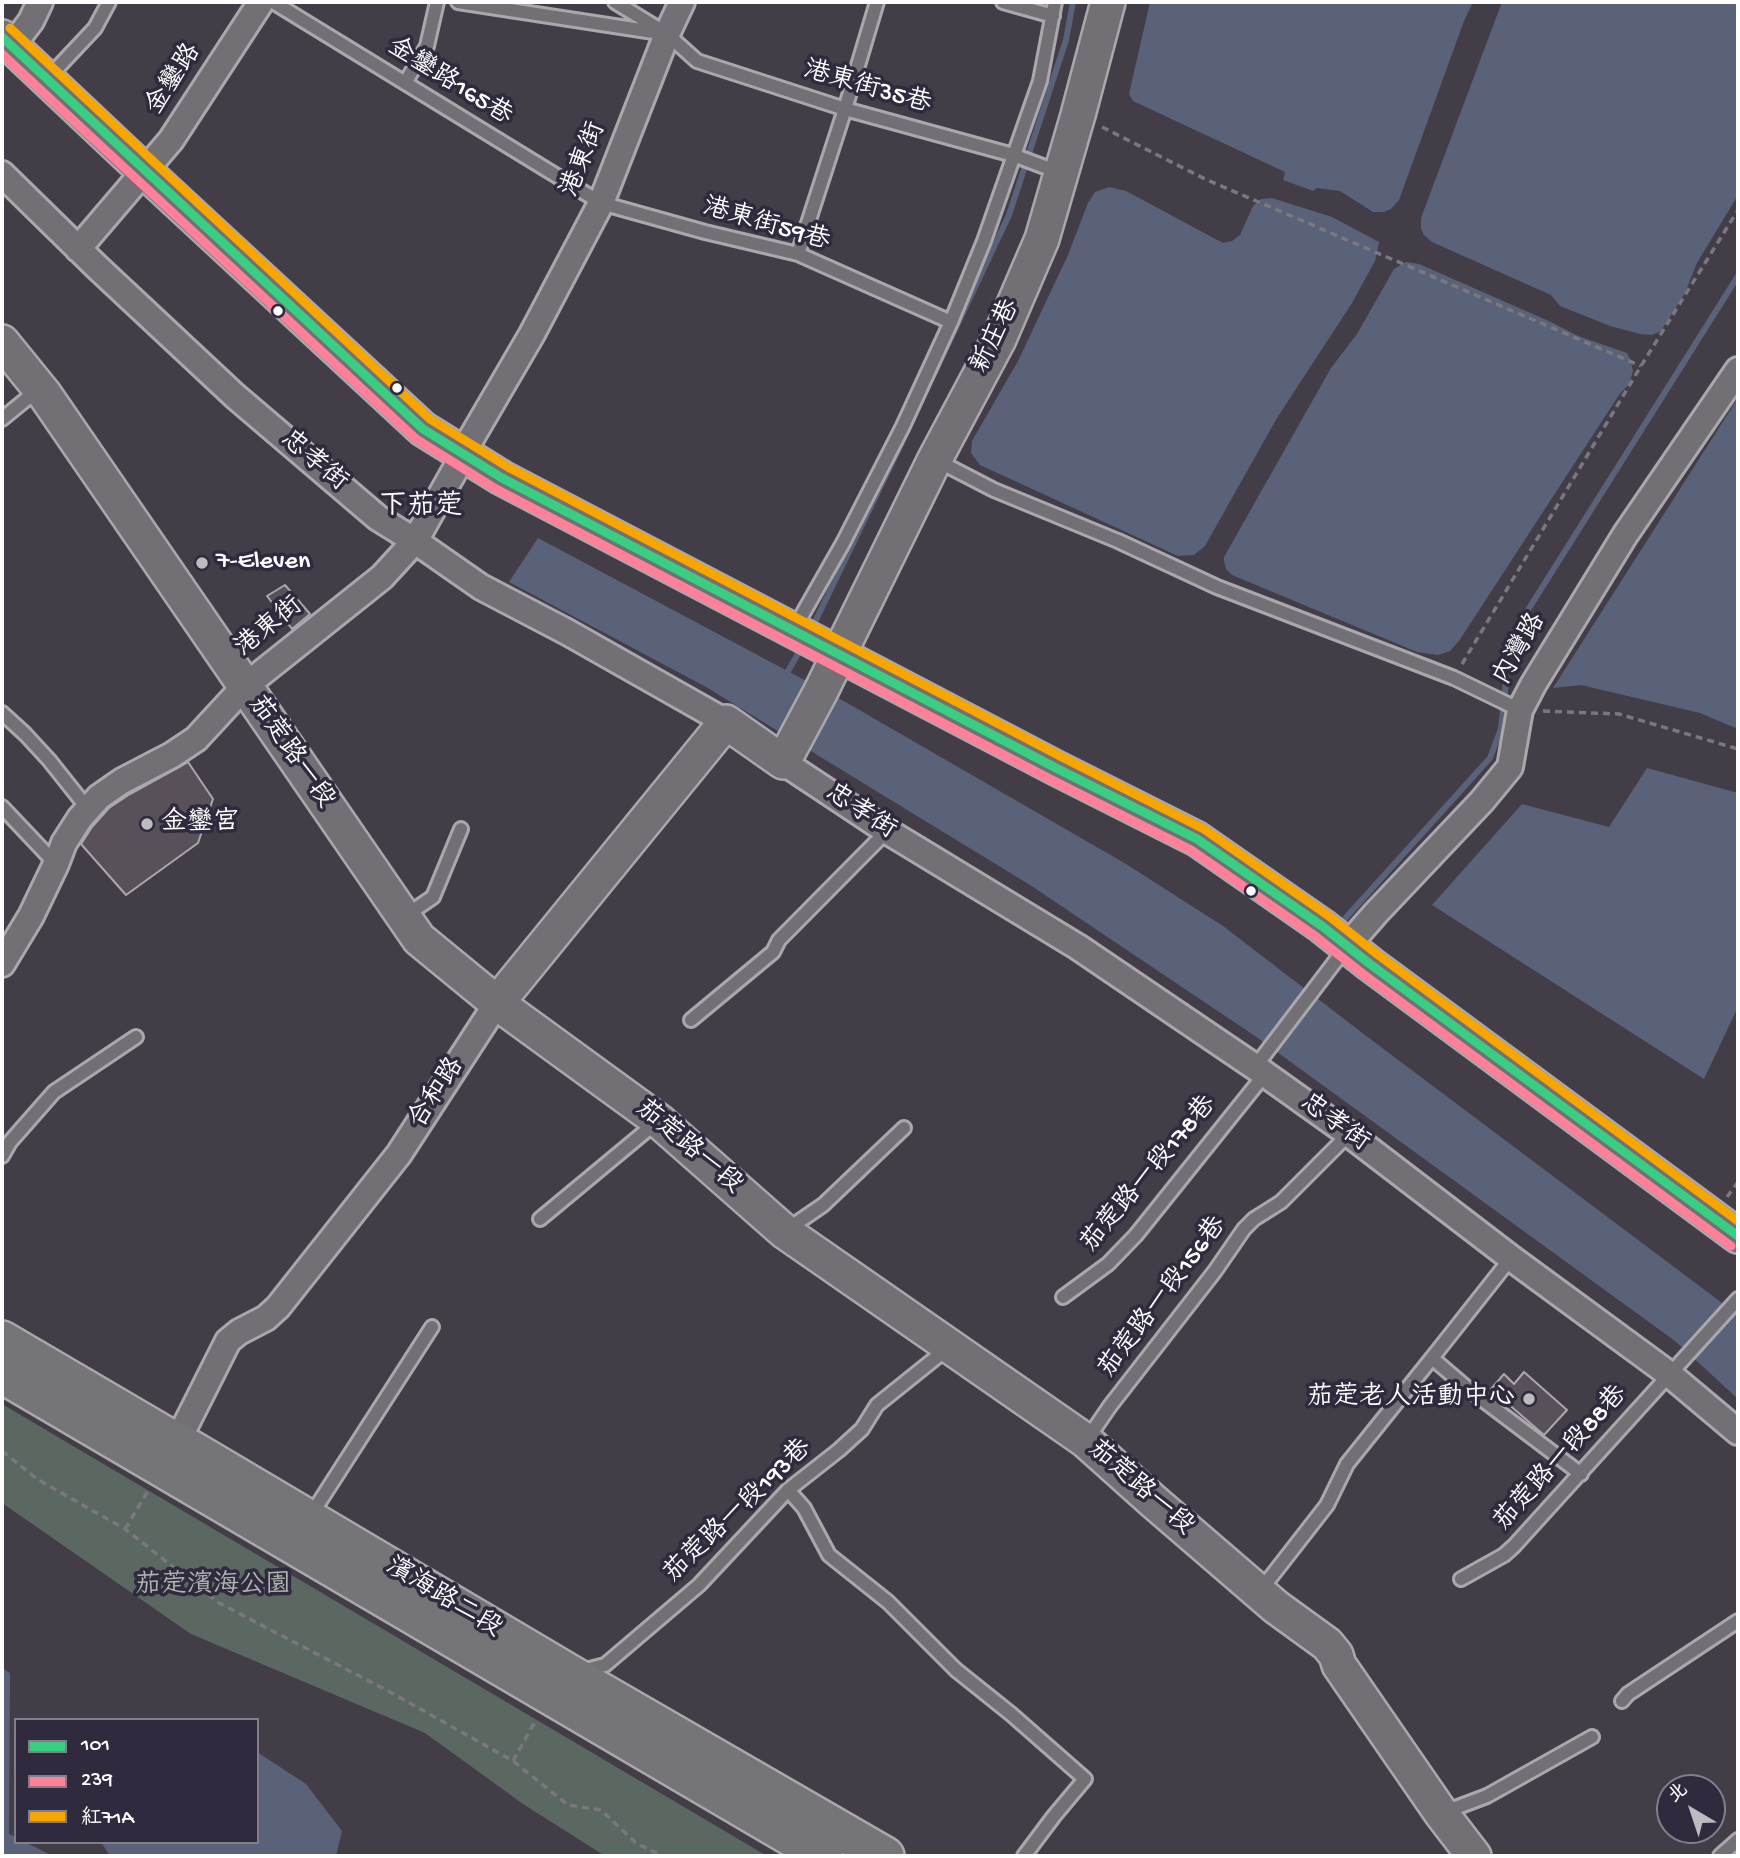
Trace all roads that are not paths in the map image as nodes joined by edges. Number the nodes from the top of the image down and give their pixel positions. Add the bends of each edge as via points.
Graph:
1 (40, 2) edge
2 (109, 2) edge
3 (261, 2) edge
4 (273, 2) edge
5 (437, 2) edge
6 (458, 2) edge
7 (615, 2) edge
8 (682, 2) edge
9 (877, 2) edge
10 (1003, 2) edge
11 (1055, 2) edge
12 (1108, 2) edge
13 (1054, 16) junction
14 (667, 34) junction
15 (7, 41) edge
16 (47, 78) junction
17 (405, 83) junction
18 (845, 108) junction
19 (1013, 155) junction
20 (145, 171) junction
21 (1062, 173) junction
22 (2, 174) edge
23 (601, 203) junction
24 (78, 249) junction
25 (798, 254) junction
26 (951, 323) junction
27 (2, 342) edge
28 (1738, 370) edge
29 (40, 388) junction
30 (2, 419) edge
31 (464, 454) junction
32 (935, 459) junction
33 (415, 541) junction
34 (814, 640) junction
35 (244, 687) junction
36 (1520, 710) junction
37 (2, 713) edge
38 (726, 722) junction
39 (788, 753) junction
40 (88, 809) junction
41 (4, 812) edge
42 (461, 829) dead end
43 (887, 831) junction
44 (56, 864) junction
45 (397, 905) junction
46 (1347, 946) junction
47 (2, 964) edge
48 (497, 1003) junction
49 (691, 1020) dead end
50 (136, 1037) dead end
51 (1262, 1065) junction
52 (659, 1121) junction
53 (904, 1128) dead end
54 (1349, 1134) junction
55 (2, 1156) edge
56 (540, 1219) dead end
57 (785, 1232) junction
58 (1738, 1236) edge
59 (1511, 1258) junction
60 (1063, 1297) dead end
61 (1734, 1303) edge
62 (432, 1327) dead end
63 (2, 1340) edge
64 (951, 1346) junction
65 (1432, 1358) junction
66 (1677, 1365) junction
67 (2, 1374) edge
68 (1738, 1432) edge
69 (1086, 1441) junction
70 (171, 1456) junction
71 (1581, 1474) junction
72 (788, 1490) junction
73 (308, 1519) junction
74 (1461, 1579) dead end
75 (1259, 1593) junction
76 (1738, 1620) edge
77 (559, 1689) junction
78 (1622, 1701) dead end
79 (1592, 1737) dead end
80 (1441, 1813) junction
81 (1738, 1840) edge
82 (824, 1856) edge
83 (885, 1856) edge
84 (1024, 1856) edge
85 (1474, 1856) edge
86 (1720, 1856) edge

1 - 15 street via 31,21
2 - 16 lane via 95,28
3 - 20 street, 金鑾路 via 172,140
4 - 17 lane, 金鑾路165巷
5 - 17 lane via 427,46
6 - 14 lane
7 - 14 lane, 港東街35巷
8 - 14 street, 港東街
9 - 18 lane
10 - 13 lane
11 - 13 lane
12 - 21 street, 新庄巷
13 - 19 lane via 1040,81
14 - 18 lane, 港東街35巷 via 696,61
14 - 23 street, 港東街
15 - 16 street
16 - 20 street
17 - 23 lane, 金鑾路165巷
18 - 19 lane, 港東街35巷
18 - 25 lane
19 - 21 lane, 港東街35巷
19 - 26 lane
20 - 24 street, 金鑾路
20 - 31 street via 423,429
21 - 32 street, 新庄巷 via 1042,239 999,339
22 - 24 street, 忠孝街
23 - 25 lane, 港東街59巷
23 - 31 street, 港東街
24 - 33 street, 忠孝街 via 235,396 378,518
25 - 26 lane, 港東街59巷
26 - 34 lane via 843,543
27 - 29 street, 茄萣路一段
28 - 36 street, 內灣路 via 1625,535
29 - 30 lane
29 - 35 street, 茄萣路一段
31 - 33 street, 港東街
31 - 34 street
32 - 34 street, 新庄巷
32 - 36 lane via 994,490 1217,587 1454,678
33 - 35 street, 港東街 via 382,577
33 - 38 street, 忠孝街 via 481,587
34 - 39 street, 新庄巷 via 821,691
34 - 46 street via 1196,839
35 - 40 street, 港東街 via 196,739 122,781
35 - 45 street, 茄萣路一段
36 - 46 street, 內灣路 via 1510,767
37 - 40 lane via 49,760
38 - 39 street, 忠孝街
38 - 48 street, 合和路
39 - 43 street, 忠孝街
40 - 44 street, 港東街 via 64,843
41 - 44 lane
42 - 45 lane via 433,897 414,910
43 - 49 lane via 779,940 774,952
43 - 51 street, 忠孝街
44 - 47 street, 港東街
45 - 48 street, 茄萣路一段 via 419,939
46 - 51 lane, 茄萣路一段178巷
46 - 58 street
48 - 52 street, 茄萣路一段
48 - 70 street, 合和路 via 399,1154 287,1296 266,1318 228,1341
50 - 55 lane via 54,1092
51 - 54 street, 忠孝街
51 - 60 lane, 茄萣路一段178巷 via 1136,1235 1108,1264
52 - 56 lane
52 - 57 street, 茄萣路一段
53 - 57 lane via 823,1205
54 - 59 street, 忠孝街
54 - 69 lane, 茄萣路一段156巷 via 1281,1202 1244,1229
57 - 64 street, 茄萣路一段
59 - 65 lane
59 - 66 street, 忠孝街
61 - 66 lane, 茄萣路一段88巷
62 - 73 lane
63 - 70 main road, 濱海路二段
64 - 69 street, 茄萣路一段
64 - 72 lane, 茄萣路一段193巷 via 877,1405 862,1429
65 - 71 lane
65 - 75 lane via 1347,1464 1326,1505
66 - 68 street, 忠孝街
66 - 71 lane, 茄萣路一段88巷
67 - 70 main road, 濱海路二段
69 - 75 street, 茄萣路一段
70 - 73 main road, 濱海路二段
70 - 77 main road, 濱海路二段
71 - 74 lane, 茄萣路一段88巷 via 1504,1555
72 - 77 lane, 茄萣路一段193巷 via 699,1585 605,1665
72 - 84 lane via 804,1508 829,1555 1085,1779
73 - 77 main road, 濱海路二段
75 - 80 street, 茄萣路一段 via 1327,1644
76 - 78 lane
77 - 82 main road, 濱海路二段
77 - 83 main road, 濱海路二段
79 - 80 lane via 1487,1796
80 - 85 street, 茄萣路一段
81 - 86 lane

